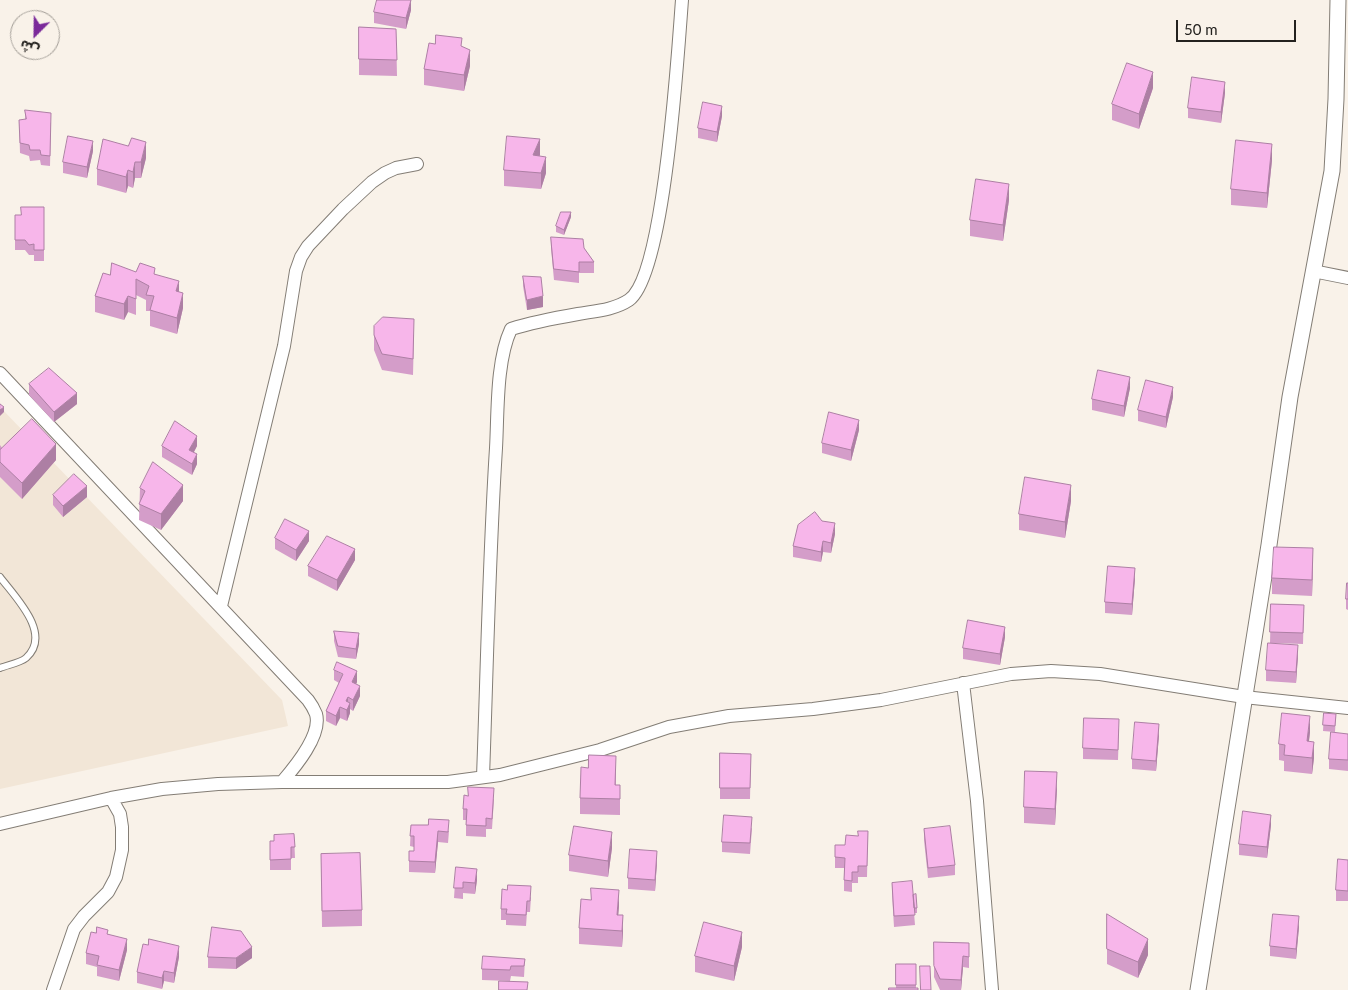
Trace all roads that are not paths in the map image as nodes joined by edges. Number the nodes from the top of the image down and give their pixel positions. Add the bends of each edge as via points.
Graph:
1 (682, 0) edge
2 (1338, 0) edge
3 (418, 164) dead end
4 (1313, 271) junction
5 (1348, 278) edge
6 (0, 373) edge
7 (0, 577) edge
8 (221, 606) junction
9 (0, 668) edge
10 (963, 684) junction
11 (1244, 697) junction
12 (1348, 708) edge
13 (483, 778) junction
14 (282, 782) junction
15 (111, 798) junction
16 (0, 824) edge
17 (53, 990) edge
18 (992, 990) edge
19 (1198, 990) edge

1 - 13 street via 671,129 657,230 638,291 629,300 606,310 511,329 506,340 492,512
2 - 4 street via 1332,171
3 - 8 street via 385,172 372,182 301,257 284,346
4 - 5 street
4 - 11 street via 1290,397
6 - 8 street
7 - 9 lane via 30,617 36,631 34,646 26,659
8 - 14 street via 308,700 316,714 312,737 294,769
10 - 11 street via 1011,674 1051,671 1100,674
10 - 13 street via 881,700 729,716 669,726 600,750
10 - 18 street via 977,801
11 - 12 street
11 - 19 street
13 - 14 street via 448,782
14 - 15 street via 181,787
15 - 16 street
15 - 17 street via 120,814 122,827 122,850 116,877 108,892 74,929

